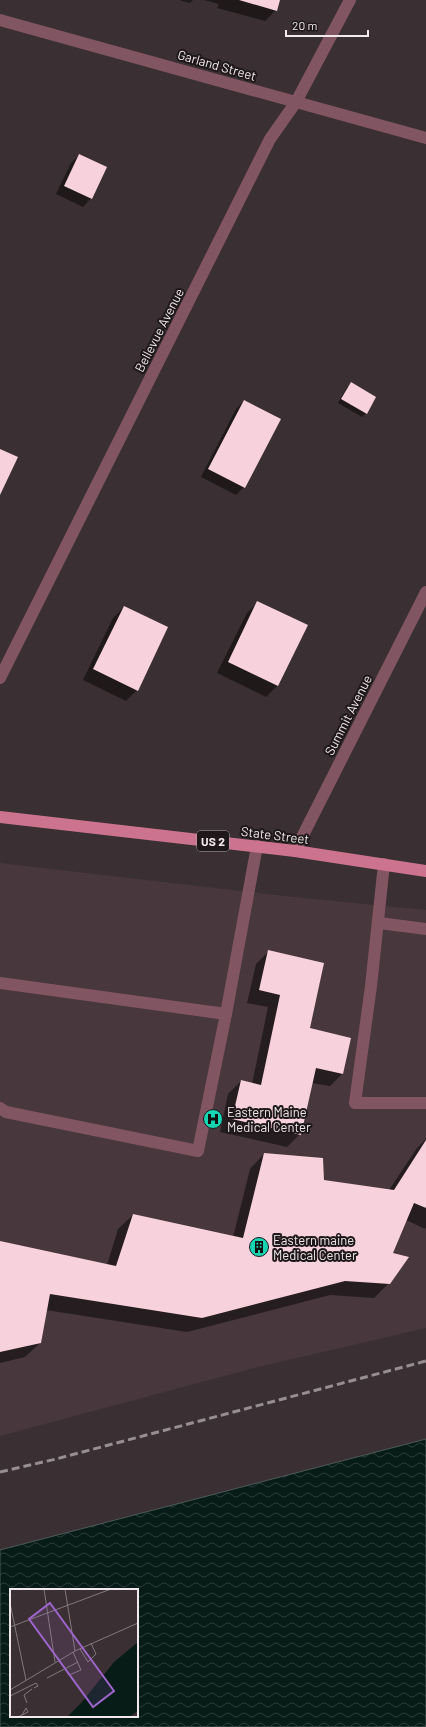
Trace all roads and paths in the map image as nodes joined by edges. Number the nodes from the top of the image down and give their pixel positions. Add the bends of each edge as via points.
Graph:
1 (350, 0) edge
2 (0, 20) edge
3 (296, 102) junction
4 (426, 138) edge
5 (426, 592) edge
6 (0, 678) edge
7 (0, 817) edge
8 (257, 846) junction
9 (295, 851) junction
10 (384, 864) junction
11 (426, 871) edge
12 (378, 923) junction
13 (426, 929) edge
14 (0, 983) edge
15 (226, 1014) junction
16 (426, 1103) edge
17 (0, 1108) edge

1 - 3 street, Bellevue Avenue
2 - 3 street, Garland Street
3 - 4 street, Garland Street
3 - 6 street, Bellevue Avenue via 270,139
5 - 9 street, Summit Avenue
7 - 8 main road, State Street / US 2
8 - 9 main road, State Street / US 2
8 - 15 street
9 - 10 main road, State Street / US 2
10 - 11 main road, State Street / US 2
10 - 12 street
12 - 13 street
12 - 16 street via 355,1103
14 - 15 street
15 - 17 street via 198,1151 6,1112

